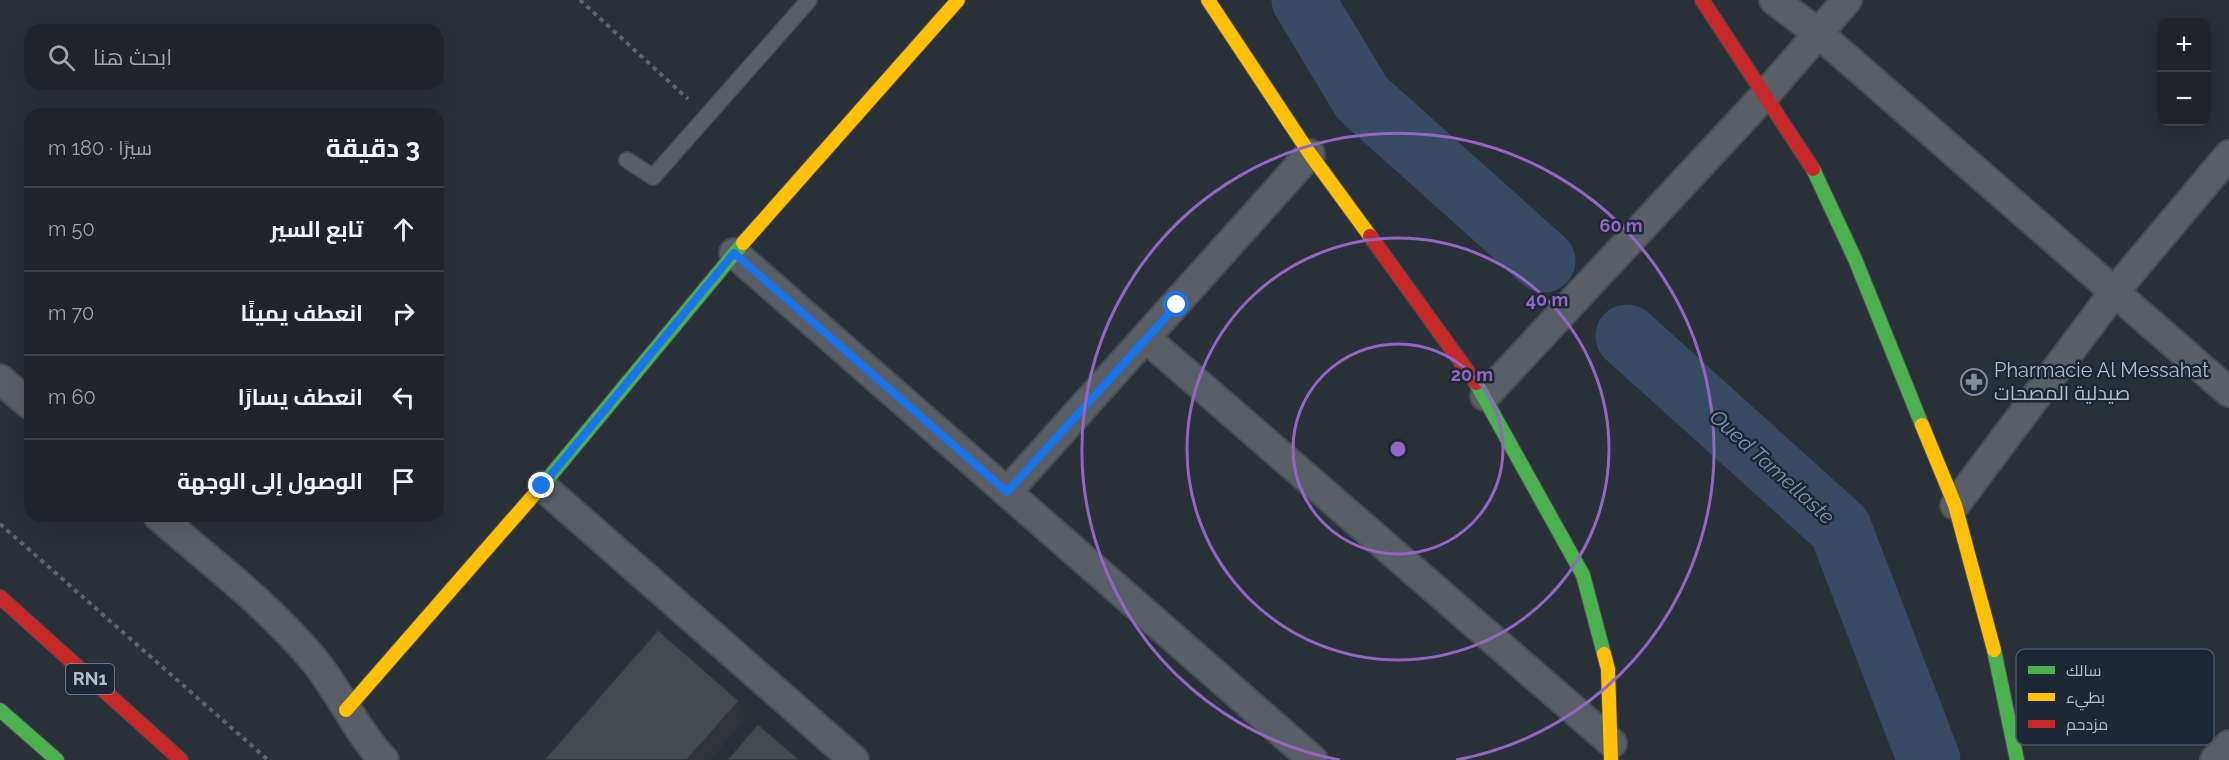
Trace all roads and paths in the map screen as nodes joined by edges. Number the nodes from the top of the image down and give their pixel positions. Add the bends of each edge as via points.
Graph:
1 (580, 0) edge
2 (809, 0) edge
3 (958, 0) edge
4 (1208, 0) edge
5 (1702, 0) edge
6 (1774, 0) edge
7 (1847, 0) edge
8 (1818, 33) junction
9 (1766, 94) junction
10 (706, 116) junction
11 (1310, 154) junction
12 (2229, 154) edge
13 (627, 160) dead end
14 (734, 253) junction
15 (2115, 291) junction
16 (1147, 339) junction
17 (0, 379) edge
18 (2229, 392) edge
19 (1485, 396) junction
20 (24, 400) edge
21 (542, 486) junction
22 (1007, 492) junction
23 (1955, 505) junction
24 (165, 522) edge
25 (0, 524) edge
26 (0, 597) edge
27 (0, 710) edge
28 (346, 710) junction
29 (2229, 745) edge
30 (1611, 752) edge
31 (57, 760) edge
32 (181, 760) edge
33 (268, 760) edge
34 (384, 760) edge
35 (854, 760) edge
36 (1313, 760) edge
37 (2017, 760) edge
38 (2215, 760) edge

1 - 10 path
2 - 10 lane
3 - 14 main road
4 - 11 main road
5 - 9 main road
6 - 8 street
7 - 8 street
8 - 9 street
8 - 15 street
9 - 19 street
9 - 23 main road via 1811,165 1845,238
10 - 13 lane via 653,177
11 - 16 street
11 - 19 main road
12 - 15 street
14 - 21 main road
14 - 22 street
15 - 18 street
15 - 23 street
16 - 22 street
16 - 30 street
17 - 20 street
19 - 30 main road via 1583,575 1608,669
21 - 28 main road
21 - 35 street
22 - 36 street
23 - 37 main road via 2002,679
24 - 28 street via 284,627 315,661
25 - 33 path
26 - 32 main road, RN1
27 - 31 main road
28 - 34 street
29 - 38 street

